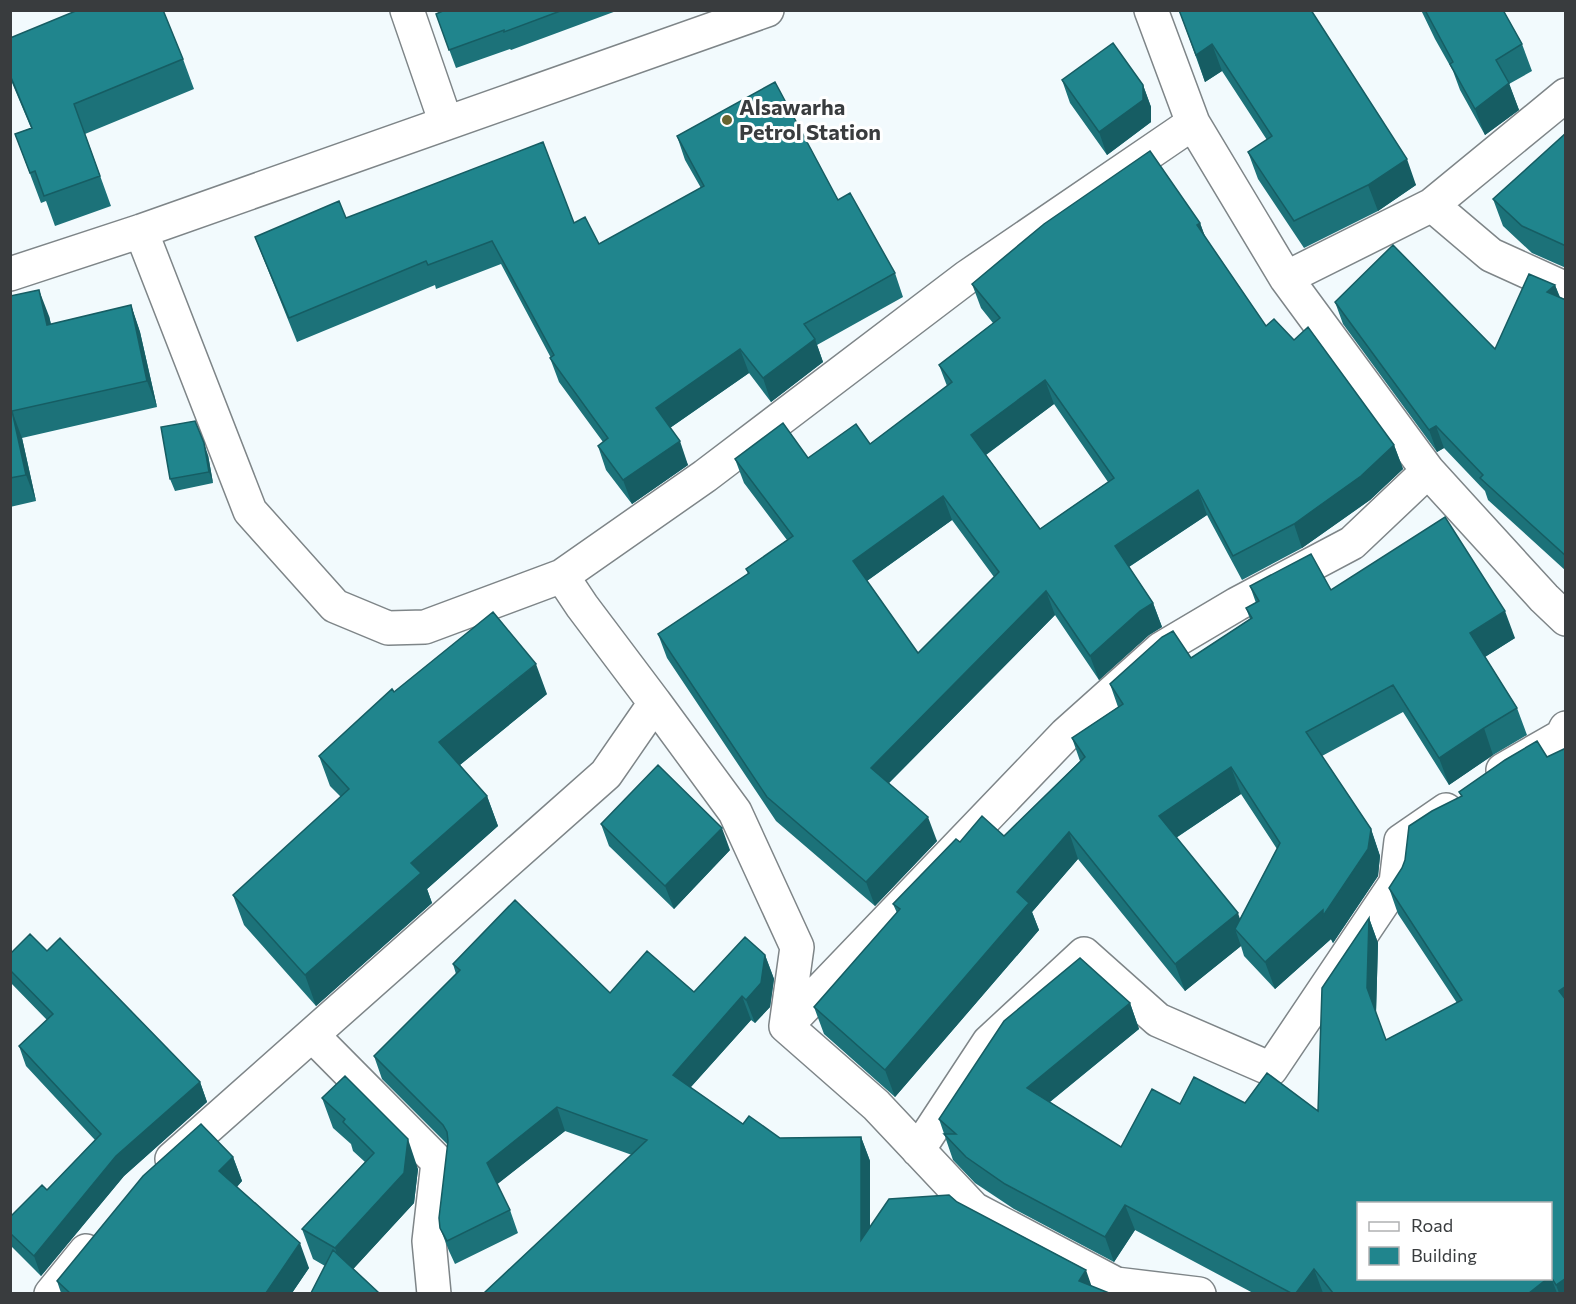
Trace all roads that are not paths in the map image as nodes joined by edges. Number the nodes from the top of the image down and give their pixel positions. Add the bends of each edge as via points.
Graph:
1 (407, 10) edge
2 (767, 10) edge
3 (1151, 10) edge
4 (1566, 96) edge
5 (446, 123) junction
6 (1193, 123) junction
7 (1432, 205) junction
8 (141, 231) junction
9 (10, 274) edge
10 (1286, 278) junction
11 (1566, 289) edge
12 (1428, 471) junction
13 (562, 576) junction
14 (1566, 619) edge
15 (655, 703) junction
16 (1566, 729) edge
17 (786, 1026) junction
18 (312, 1035) junction
19 (918, 1150) junction
20 (147, 1181) edge
21 (102, 1232) edge
22 (51, 1293) edge
23 (434, 1293) edge
24 (1199, 1293) edge

1 - 5 street
2 - 5 street
3 - 6 street
4 - 7 street
5 - 8 street
6 - 10 street
6 - 13 street via 967,276 705,476
7 - 10 street
7 - 11 street via 1491,255
8 - 9 street
8 - 13 street via 250,511 335,606 388,628 425,627
10 - 12 street
12 - 14 street
12 - 17 street via 1352,543 1161,649 1066,734
13 - 15 street
15 - 17 street via 735,812 797,947
15 - 18 street via 606,774
16 - 19 street via 1562,736 1504,770 1401,841 1396,883 1270,1070 1158,1020 1084,954 989,1042
17 - 19 street via 864,1093
18 - 20 street
18 - 23 street via 438,1162 429,1241
19 - 24 street via 974,1209 1116,1284
21 - 22 street

